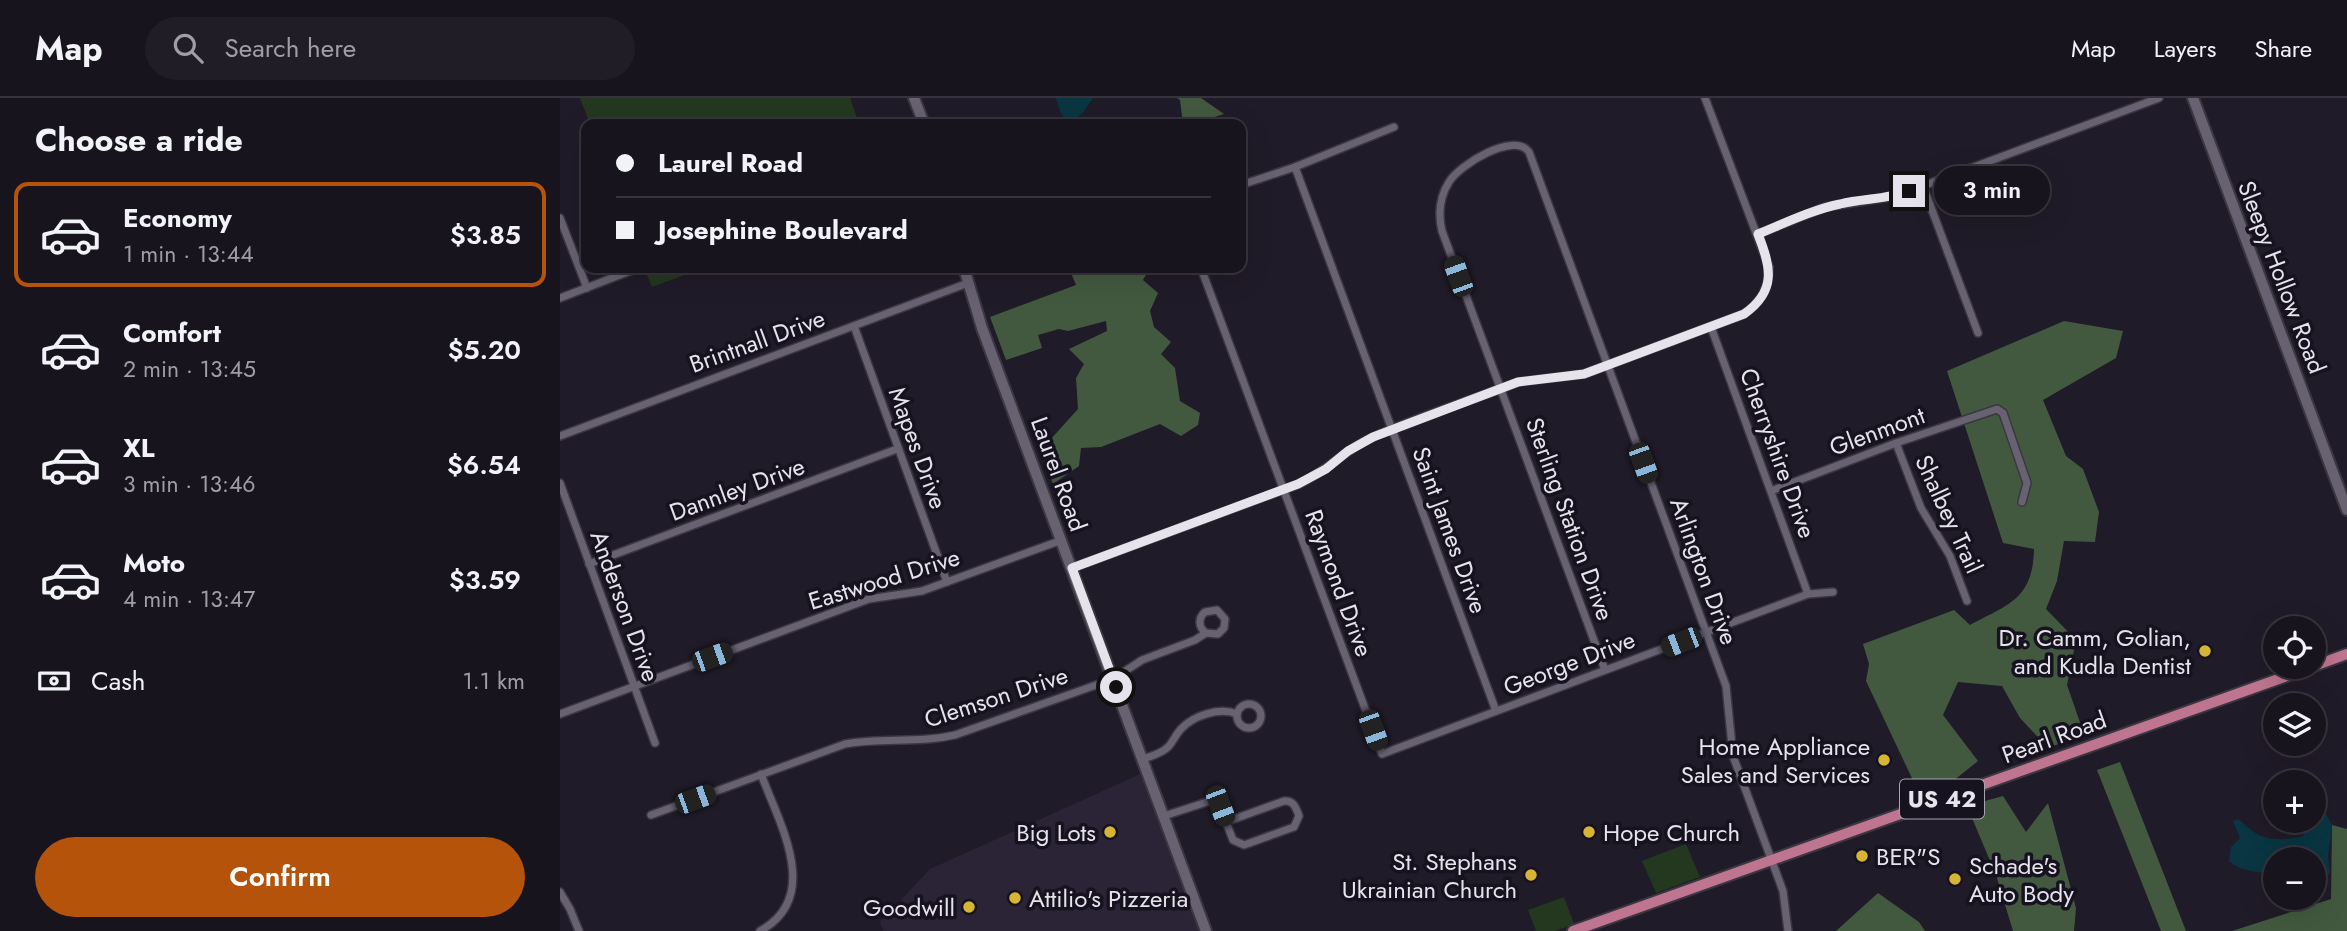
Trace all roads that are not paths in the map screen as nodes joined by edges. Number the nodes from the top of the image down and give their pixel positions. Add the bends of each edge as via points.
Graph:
1 (914, 98) edge
2 (1705, 98) edge
3 (2158, 98) edge
4 (2193, 98) edge
5 (922, 119) edge
6 (1394, 127) dead end
7 (1520, 144) joint
8 (1295, 167) junction
9 (1246, 183) edge
10 (1923, 186) junction
11 (560, 218) edge
12 (1758, 234) junction
13 (581, 272) edge
14 (581, 273) edge
15 (625, 273) edge
16 (965, 273) edge
17 (1203, 273) edge
18 (968, 283) junction
19 (587, 288) junction
20 (560, 298) edge
21 (854, 326) junction
22 (1711, 327) junction
23 (1978, 333) dead end
24 (1607, 365) junction
25 (1501, 389) junction
26 (1393, 430) junction
27 (560, 436) edge
28 (1896, 443) junction
29 (897, 449) junction
30 (560, 483) edge
31 (1283, 489) junction
32 (1771, 491) junction
33 (2022, 502) dead end
34 (2347, 510) edge
35 (1062, 540) junction
36 (589, 564) junction
37 (1072, 568) junction
38 (947, 582) junction
39 (1833, 592) dead end
40 (1808, 594) junction
41 (1967, 601) dead end
42 (1706, 632) junction
43 (1206, 633) dead end
44 (2347, 654) edge
45 (2326, 661) edge
46 (1605, 670) junction
47 (1113, 679) junction
48 (2277, 679) edge
49 (634, 686) junction
50 (1496, 711) junction
51 (560, 714) edge
52 (1237, 714) dead end
53 (655, 743) dead end
54 (1382, 754) joint
55 (1143, 759) junction
56 (761, 774) junction
57 (651, 815) dead end
58 (1164, 817) junction
59 (1226, 822) junction
60 (1772, 860) junction
61 (560, 891) edge
62 (579, 931) edge
63 (760, 931) edge
64 (1206, 931) edge
65 (1573, 931) edge
66 (1788, 931) edge

1 - 5 street
2 - 12 street
3 - 10 street
4 - 34 street, Sleepy Hollow Road
6 - 8 street
7 - 24 street, Arlington Drive via 1529,152
7 - 25 street, Sterling Station Drive via 1465,165 1444,190 1439,211 1442,231
8 - 9 street
8 - 26 street, Saint James Drive
10 - 12 street via 1884,199 1825,208
10 - 23 street
11 - 13 street
12 - 22 street via 1769,267 1763,295 1744,314
14 - 19 street
15 - 19 street
16 - 18 street, Laurel Road
17 - 31 street, Raymond Drive
18 - 21 street, Brintnall Drive
18 - 35 street, Laurel Road
19 - 20 street
21 - 27 street, Brintnall Drive
21 - 29 street, Mapes Drive
22 - 24 street
22 - 32 street, Cherryshire Drive
24 - 25 street via 1570,377 1533,379
24 - 42 street, Arlington Drive
25 - 26 street
25 - 46 street, Sterling Station Drive
26 - 31 street via 1360,443 1313,477
26 - 50 street, Saint James Drive
28 - 32 street, Glenmont
28 - 33 street, Glenmont via 1997,408 2003,413 2027,483
28 - 41 street, Shalbey Trail via 1921,508 1950,556
29 - 36 street, Dannley Drive
29 - 38 street, Mapes Drive
30 - 36 street, Anderson Drive
31 - 37 street
31 - 54 street, Raymond Drive
32 - 40 street, Cherryshire Drive
35 - 37 street, Laurel Road
35 - 38 street, Eastwood Drive
36 - 49 street, Anderson Drive
37 - 47 street, Laurel Road
38 - 49 street, Eastwood Drive via 869,599
39 - 40 street, George Drive
40 - 42 street, George Drive
42 - 46 street, George Drive
42 - 60 street, Arlington Drive via 1726,686 1733,756
43 - 47 street, Clemson Drive via 1142,660
44 - 45 main road, Pearl Road / US 42
46 - 50 street, George Drive
47 - 55 street, Laurel Road
47 - 56 street, Clemson Drive via 955,735 930,741 864,740
48 - 60 main road, Pearl Road / US 42
49 - 51 street, Eastwood Drive
49 - 53 street, Anderson Drive
50 - 54 street, George Drive
52 - 55 street via 1216,712 1193,719 1168,747
55 - 58 street, Laurel Road
56 - 57 street, Clemson Drive
56 - 63 street via 794,878 786,907
58 - 59 street via 1213,800
58 - 64 street, Laurel Road
59 - 59 street via 1233,840 1244,845 1294,827 1299,817 1295,805 1284,801
60 - 65 main road, Pearl Road / US 42
60 - 66 street, Arlington Drive via 1785,901
61 - 62 street

